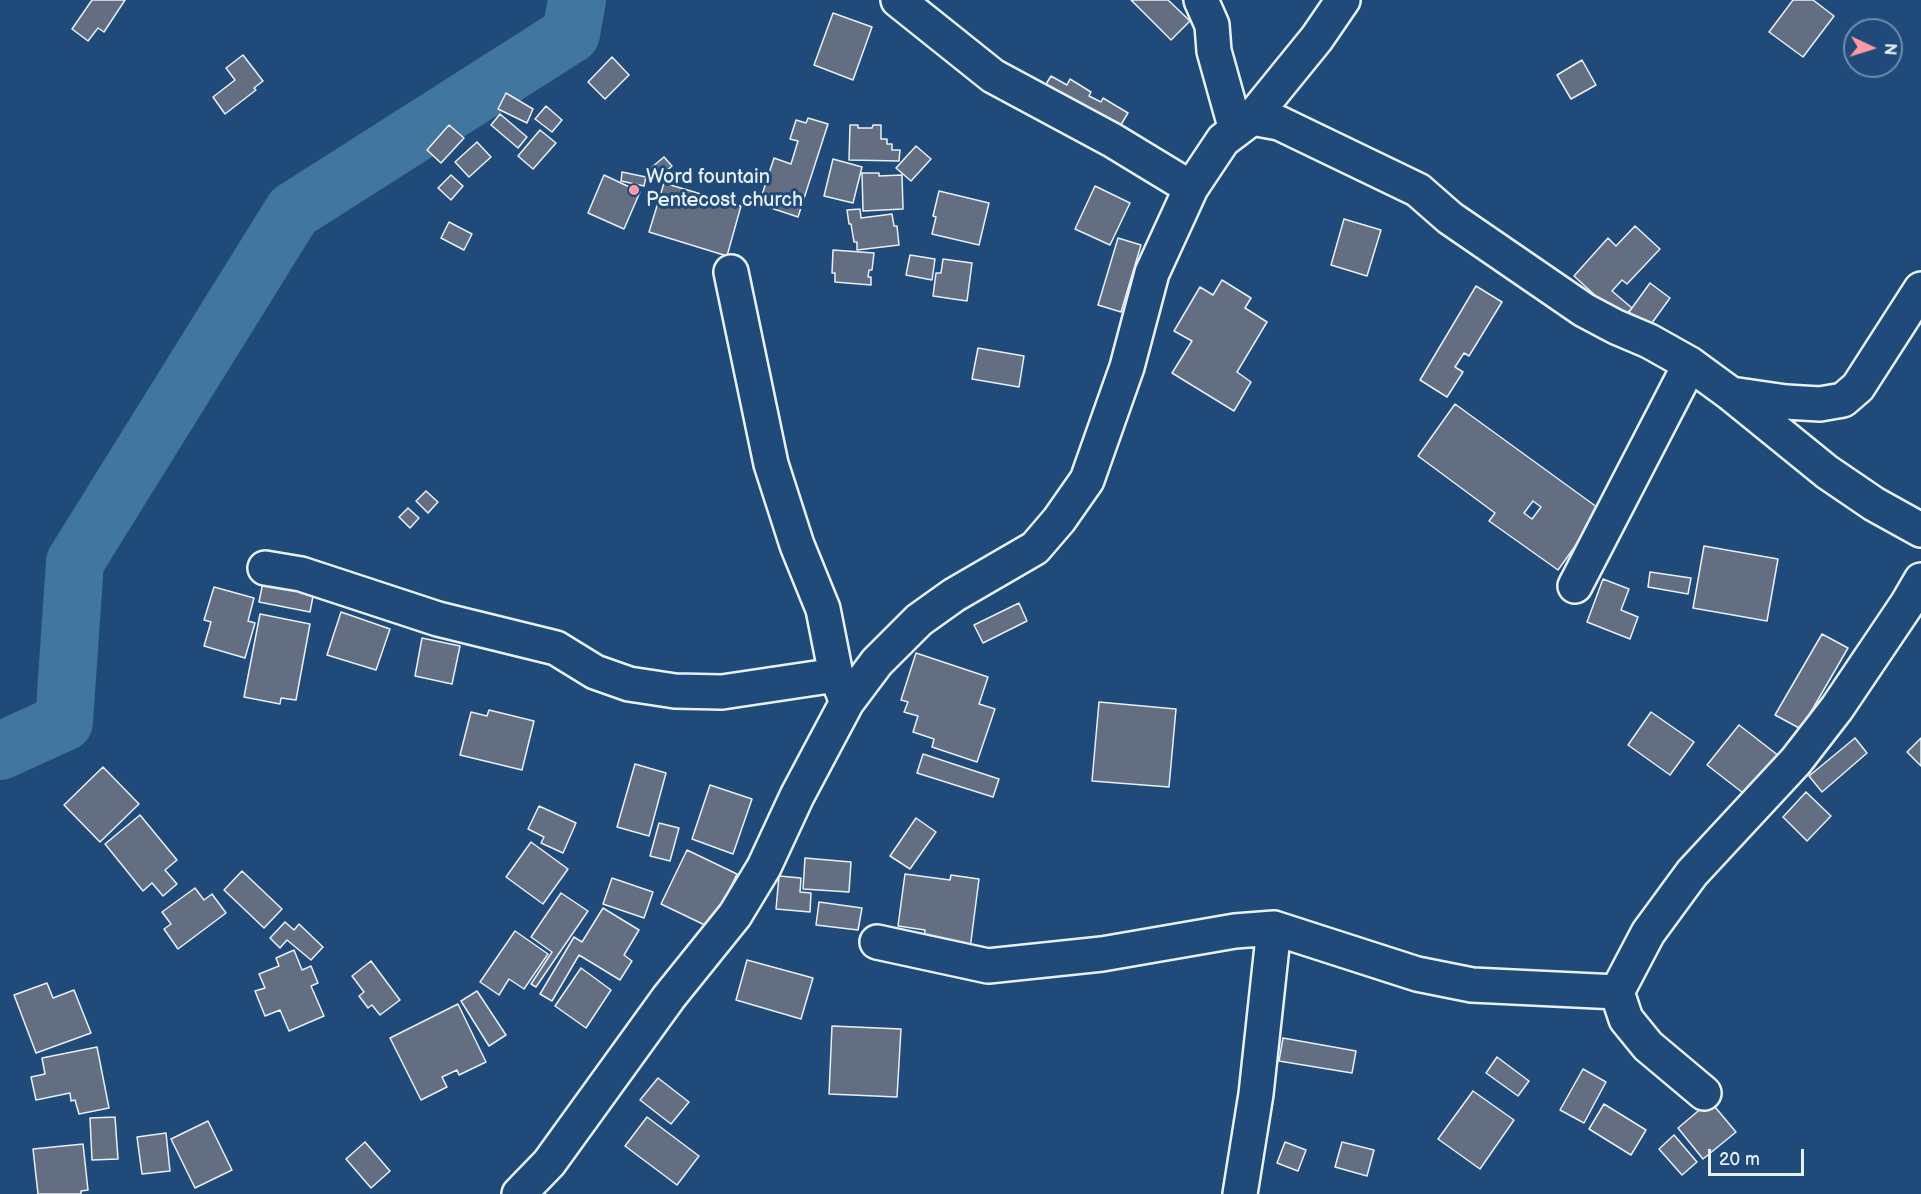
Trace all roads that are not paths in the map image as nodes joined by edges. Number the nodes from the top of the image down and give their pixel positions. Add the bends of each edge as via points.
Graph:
1 (898, 0) edge
2 (1201, 0) edge
3 (1343, 0) edge
4 (1244, 124) junction
5 (1191, 188) junction
6 (731, 272) dead end
7 (1921, 289) edge
8 (1690, 364) junction
9 (1731, 394) junction
10 (1921, 530) edge
11 (265, 568) dead end
12 (1921, 580) edge
13 (1575, 586) dead end
14 (841, 688) junction
15 (1274, 928) junction
16 (877, 942) dead end
17 (1617, 992) junction
18 (1704, 1093) dead end
19 (519, 1194) edge
20 (1240, 1194) edge

1 - 5 street via 993,75
2 - 4 street via 1212,25 1214,51
3 - 4 street via 1317,38
4 - 5 street via 1224,140
4 - 8 street via 1279,123 1418,189 1450,218 1584,310
5 - 14 street via 1152,273 1127,367 1088,480 1035,548 919,620 877,662
6 - 14 street via 771,464 797,546 823,609
7 - 9 street via 1858,387 1843,400 1820,404
8 - 9 street
8 - 13 street
9 - 10 street via 1827,472
11 - 14 street via 301,574 438,619 556,648 595,672 629,684 675,691 722,692
12 - 17 street via 1843,699 1796,761 1692,873 1648,933
14 - 19 street via 764,867 735,915 669,997 549,1163
15 - 16 street via 1102,954 988,966
15 - 17 street via 1417,974 1472,984
15 - 20 street via 1256,1094
17 - 18 street via 1626,1019 1648,1046

